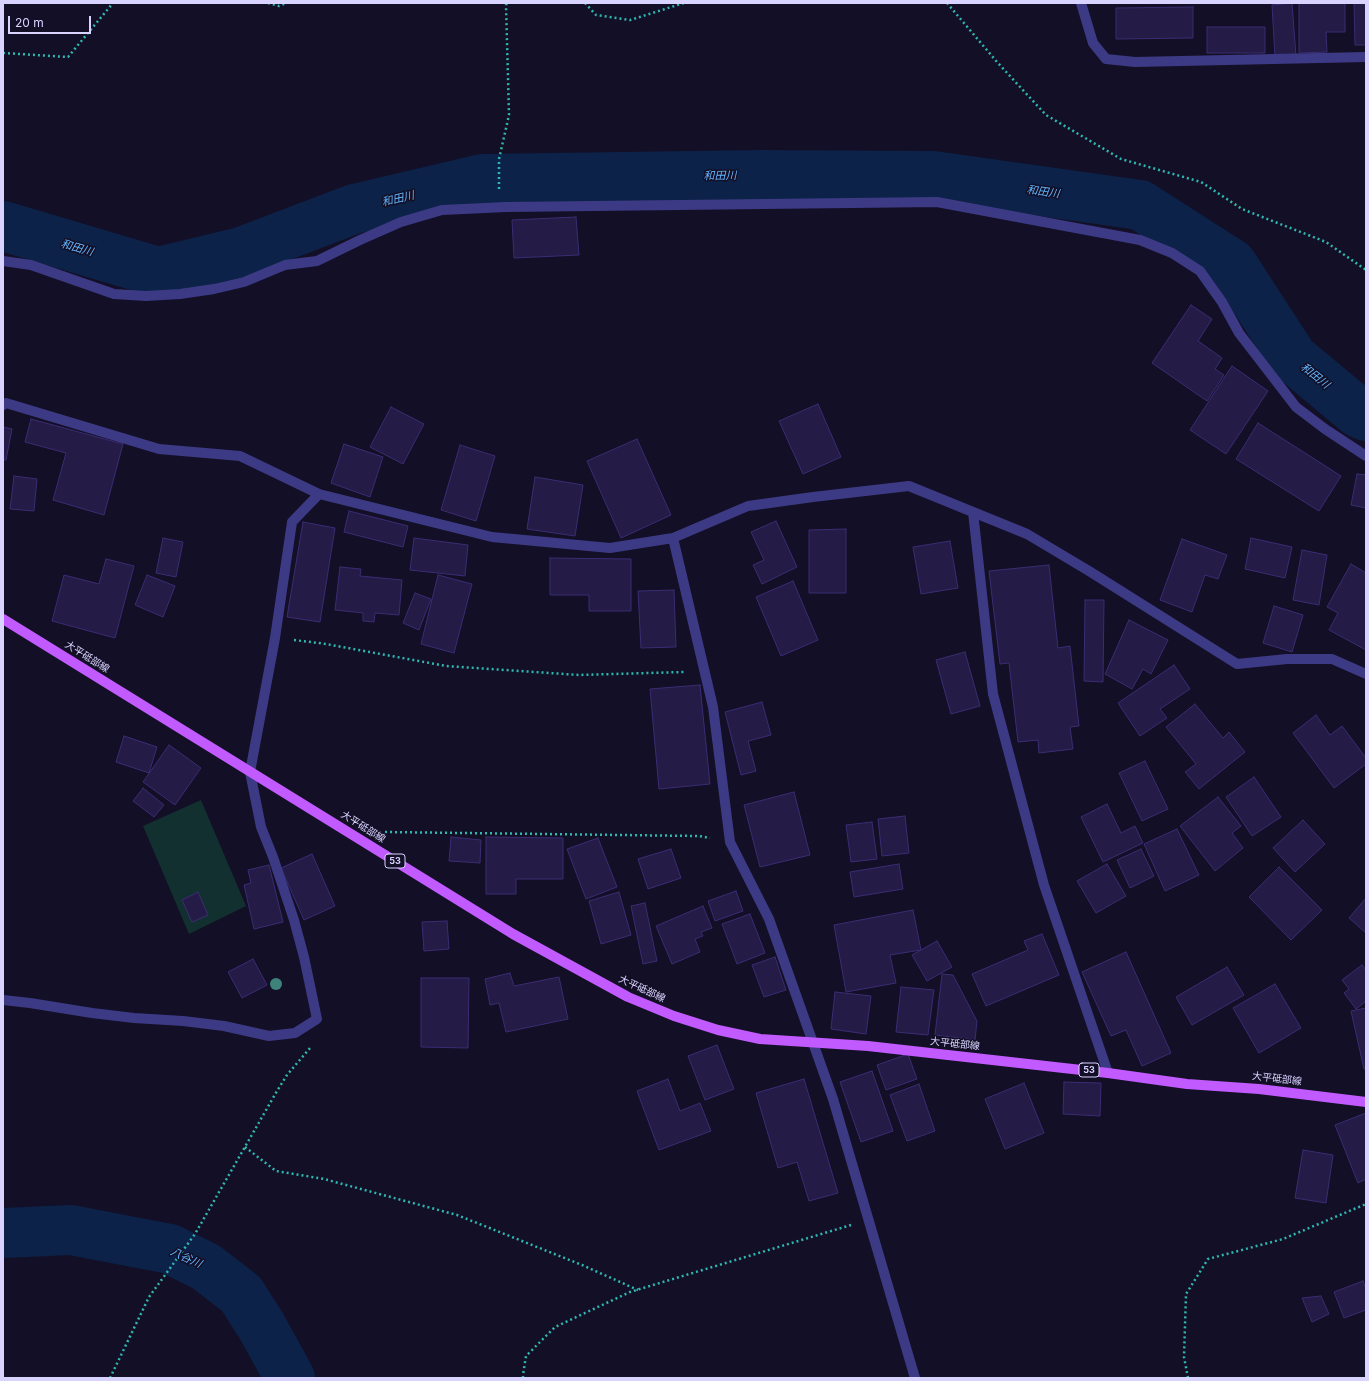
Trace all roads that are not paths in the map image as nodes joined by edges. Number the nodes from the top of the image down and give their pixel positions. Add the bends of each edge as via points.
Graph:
1 (1081, 3) edge
2 (1366, 57) edge
3 (3, 261) edge
4 (3, 404) edge
5 (1366, 456) edge
6 (319, 494) junction
7 (973, 512) junction
8 (673, 538) junction
9 (3, 619) edge
10 (1366, 674) edge
11 (250, 772) junction
12 (3, 1000) edge
13 (812, 1042) junction
14 (1108, 1072) junction
15 (1366, 1102) edge
16 (915, 1378) edge

1 - 2 street via 1093,43 1106,59 1135,62
3 - 5 street via 31,265 114,294 180,294 244,282 285,265 317,261 401,222 442,210 937,202 1140,240 1172,253 1200,271 1222,302 1238,333 1296,407
4 - 6 street via 159,448 240,456
6 - 8 street via 492,537 610,548
6 - 11 street via 292,522 275,638
7 - 8 street via 909,486 748,506
7 - 10 street via 1027,534 1237,664 1286,659 1332,659
7 - 14 street via 993,694 1044,885
8 - 13 street via 714,707 730,842 768,919
9 - 11 main road, 大平砥部線 / 53
11 - 12 street via 261,827 294,920 317,1019 295,1033 269,1036 183,1020 106,1015
11 - 13 main road, 大平砥部線 / 53 via 513,934 628,997 674,1016 718,1030 760,1039
13 - 14 main road, 大平砥部線 / 53
13 - 16 street via 833,1099
14 - 15 main road, 大平砥部線 / 53 via 1187,1084 1258,1089

